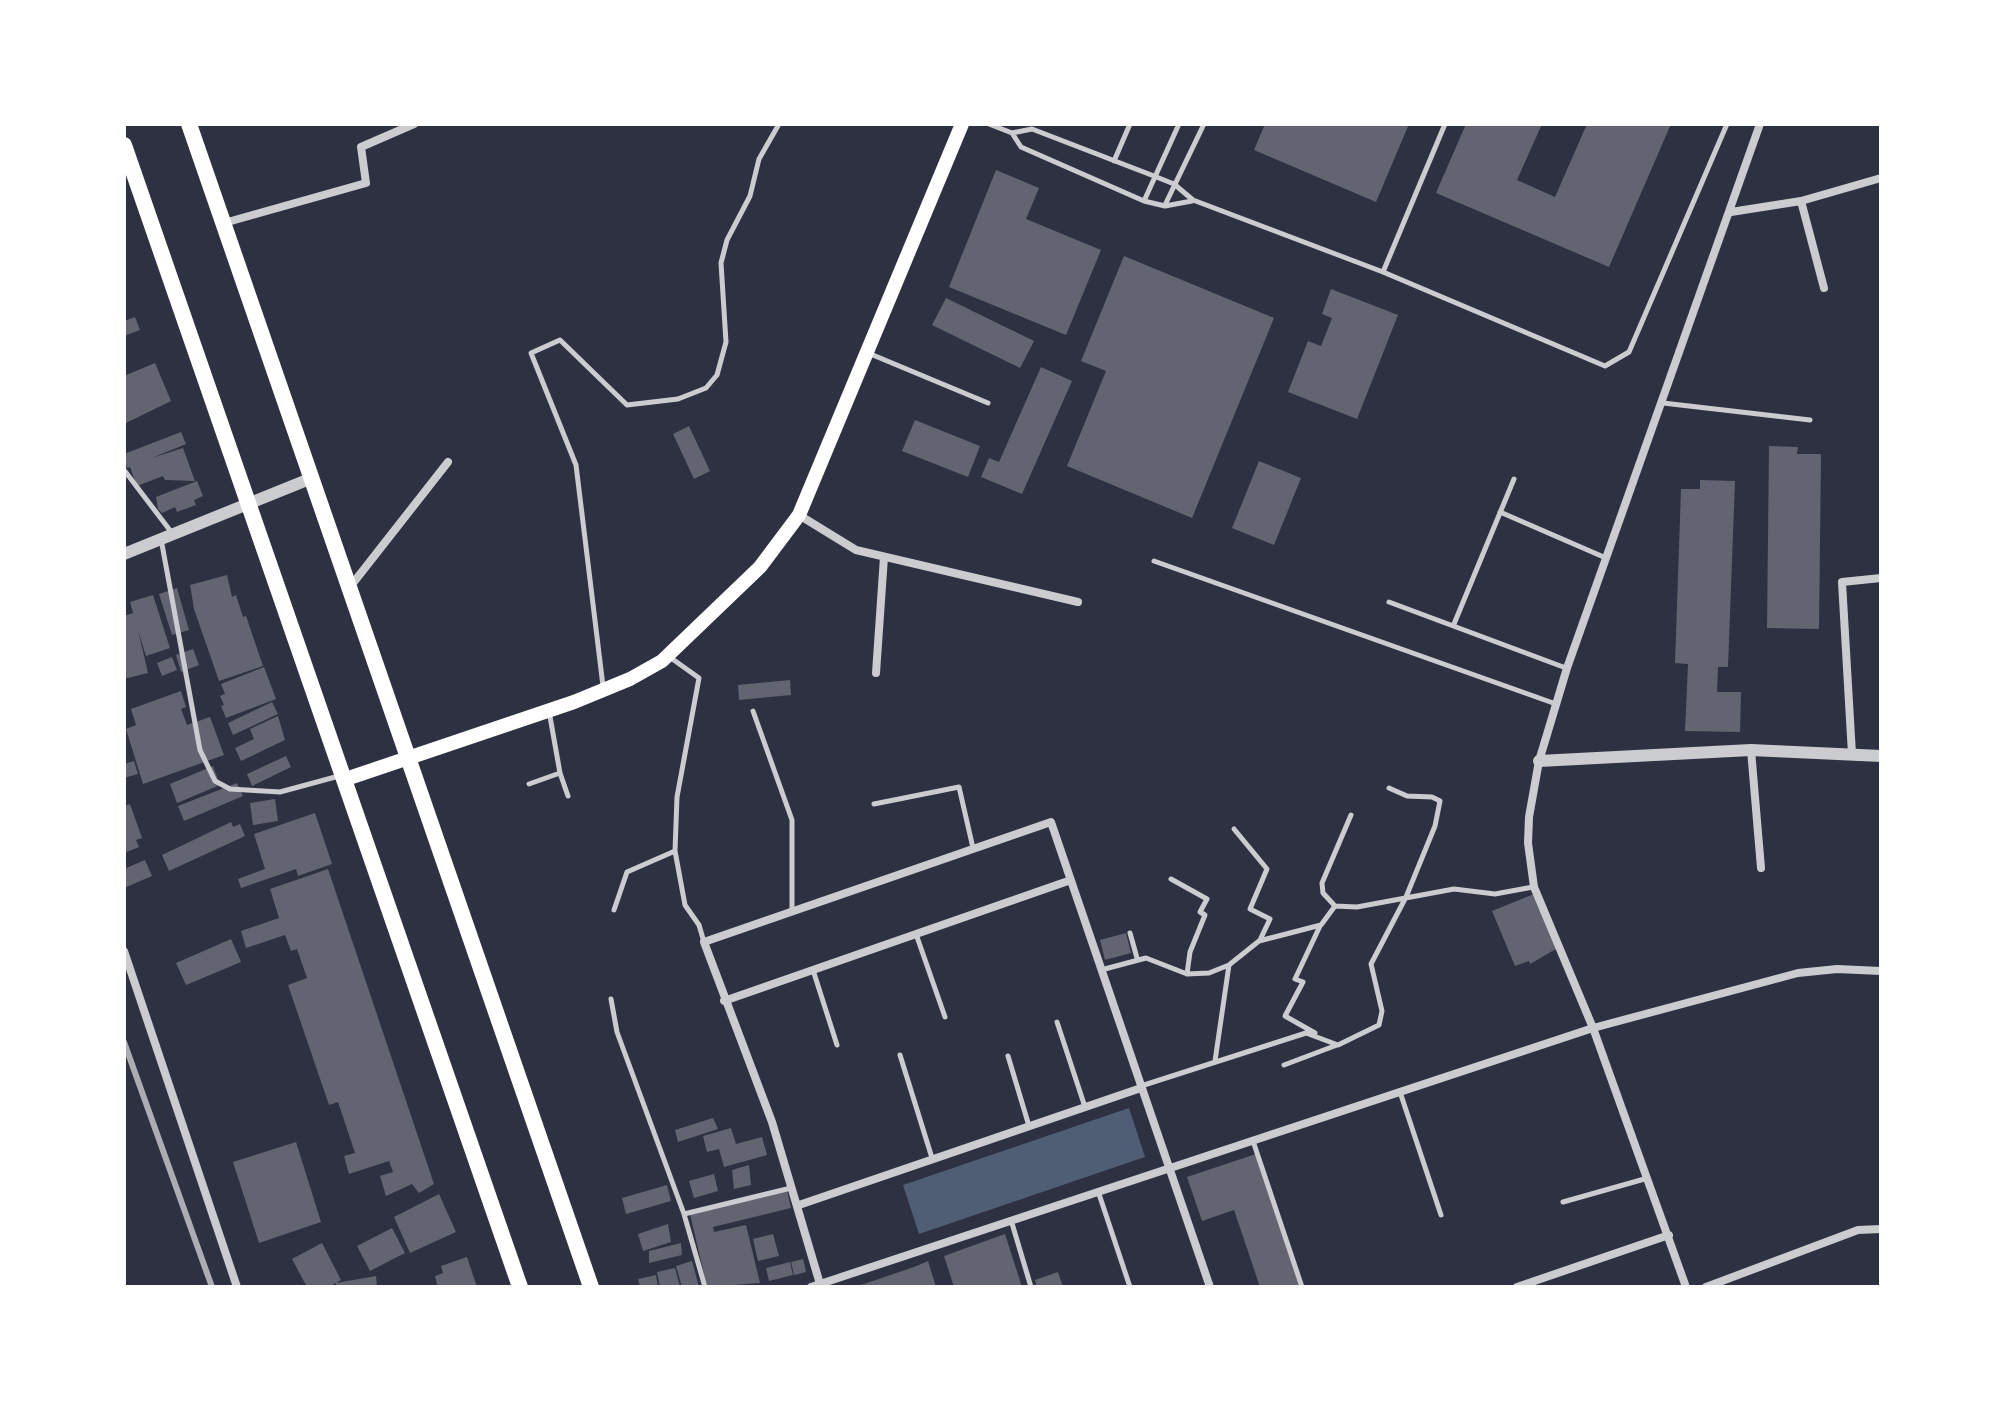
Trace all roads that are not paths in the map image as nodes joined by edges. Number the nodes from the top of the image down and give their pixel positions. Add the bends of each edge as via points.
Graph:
1 (189, 124) edge
2 (414, 124) edge
3 (779, 124) edge
4 (962, 124) edge
5 (989, 124) edge
6 (1130, 124) edge
7 (1179, 124) edge
8 (1204, 124) edge
9 (1445, 124) edge
10 (1727, 124) edge
11 (1760, 124) edge
12 (1012, 133) junction
13 (124, 145) edge
14 (1114, 161) junction
15 (1154, 176) junction
16 (1881, 178) edge
17 (1174, 184) junction
18 (1193, 200) junction
19 (1144, 201) junction
20 (1801, 201) junction
21 (1165, 206) junction
22 (1731, 212) junction
23 (223, 224) junction
24 (1383, 272) junction
25 (1824, 288) dead end
26 (867, 352) junction
27 (988, 403) dead end
28 (1663, 403) junction
29 (1810, 420) dead end
30 (448, 462) dead end
31 (124, 470) edge
32 (312, 478) junction
33 (1514, 479) dead end
34 (250, 503) junction
35 (1500, 512) junction
36 (799, 515) junction
37 (166, 535) junction
38 (124, 554) edge
39 (884, 557) junction
40 (1607, 559) junction
41 (1154, 561) dead end
42 (1881, 578) edge
43 (349, 587) junction
44 (1078, 602) dead end
45 (1389, 602) dead end
46 (1454, 624) junction
47 (668, 656) junction
48 (1567, 668) junction
49 (876, 673) dead end
50 (603, 691) junction
51 (1556, 704) junction
52 (549, 710) junction
53 (753, 711) dead end
54 (1751, 750) junction
55 (1852, 754) junction
56 (1881, 756) edge
57 (409, 757) junction
58 (1539, 761) junction
59 (560, 773) junction
60 (345, 777) junction
61 (529, 784) dead end
62 (1389, 788) dead end
63 (568, 796) dead end
64 (874, 804) dead end
65 (1351, 815) dead end
66 (1234, 829) dead end
67 (973, 849) junction
68 (675, 851) junction
69 (1761, 868) dead end
70 (1171, 879) dead end
71 (1071, 880) junction
72 (1534, 887) junction
73 (1406, 897) junction
74 (1335, 906) junction
75 (614, 910) dead end
76 (792, 911) junction
77 (1321, 925) junction
78 (1130, 933) dead end
79 (916, 934) junction
80 (1259, 941) junction
81 (704, 942) junction
82 (124, 951) edge
83 (1137, 958) junction
84 (1229, 965) junction
85 (813, 970) junction
86 (1101, 970) junction
87 (1881, 971) edge
88 (1187, 974) junction
89 (611, 999) dead end
90 (724, 1001) junction
91 (945, 1017) dead end
92 (1057, 1022) dead end
93 (1593, 1028) junction
94 (1319, 1035) junction
95 (837, 1045) dead end
96 (1338, 1045) junction
97 (900, 1055) dead end
98 (1008, 1056) dead end
99 (1215, 1062) junction
100 (1284, 1065) dead end
101 (1141, 1087) junction
102 (1400, 1091) junction
103 (1085, 1107) junction
104 (1029, 1126) junction
105 (1253, 1140) junction
106 (932, 1158) junction
107 (1169, 1167) junction
108 (1649, 1178) junction
109 (793, 1188) junction
110 (1098, 1190) junction
111 (1563, 1202) dead end
112 (799, 1205) junction
113 (684, 1214) junction
114 (1441, 1215) dead end
115 (1010, 1219) junction
116 (1881, 1229) edge
117 (1669, 1235) junction
118 (833, 1284) edge
119 (815, 1286) edge
120 (237, 1287) edge
121 (520, 1287) edge
122 (591, 1287) edge
123 (705, 1287) edge
124 (1031, 1287) edge
125 (1130, 1287) edge
126 (1210, 1287) edge
127 (1302, 1287) edge
128 (1517, 1287) edge
129 (1686, 1287) edge
130 (1706, 1287) edge

1 - 23 main road
2 - 23 street via 361,147 366,183
3 - 50 lane via 727,240 721,263 725,351 706,388 678,399 627,405 560,340 531,353 576,465
4 - 26 main road
5 - 12 lane
6 - 14 lane
7 - 15 lane
8 - 17 lane
9 - 24 lane
10 - 24 lane via 1629,352 1605,366
11 - 22 street
12 - 14 lane via 1032,129
12 - 19 lane via 1021,147
13 - 34 main road
14 - 15 lane
15 - 17 lane
15 - 19 lane
16 - 20 street
17 - 18 lane
17 - 21 lane
18 - 21 lane
18 - 24 lane
19 - 21 lane
20 - 22 street
20 - 25 street
22 - 28 street
23 - 32 main road
26 - 27 lane
26 - 36 main road
28 - 29 lane
28 - 40 street
30 - 43 street
31 - 37 lane
32 - 34 street
32 - 43 main road
33 - 35 lane
34 - 37 street
34 - 60 main road
35 - 40 lane
35 - 46 lane
36 - 39 street via 856,550
36 - 47 main road via 760,567
37 - 38 street
37 - 60 lane via 200,750 215,781 230,789 280,792
39 - 44 street
39 - 49 street
40 - 48 street
41 - 51 lane
42 - 55 street via 1842,582
43 - 57 main road
45 - 46 lane
46 - 48 lane
47 - 50 main road
47 - 68 lane via 699,678 677,797
48 - 51 street
50 - 52 main road
51 - 58 street
52 - 57 main road
52 - 59 lane
53 - 76 lane via 792,820
54 - 55 street
54 - 58 street
54 - 69 street
55 - 56 street
57 - 60 main road
57 - 122 main road
58 - 72 street via 1528,843
59 - 61 lane
59 - 63 lane
60 - 121 main road
62 - 73 lane via 1440,801
64 - 67 lane via 959,787
65 - 74 lane via 1322,883 1323,893
66 - 80 lane via 1267,869 1250,909 1270,919
67 - 71 street via 1051,822
67 - 76 street
68 - 75 lane via 627,872
68 - 81 lane via 685,905
70 - 88 lane via 1207,899
71 - 79 street
71 - 86 street
72 - 73 lane via 1495,894 1454,889
72 - 93 street
73 - 74 lane
73 - 96 lane via 1371,964 1382,1019 1374,1031
74 - 77 lane
76 - 81 street
77 - 80 lane
77 - 94 lane via 1295,979 1303,982 1285,1016
78 - 83 lane
79 - 85 street
79 - 91 lane
80 - 84 lane
81 - 90 street
82 - 120 street
83 - 86 lane
83 - 88 lane
84 - 88 lane
84 - 99 lane
85 - 90 street
85 - 95 lane
86 - 101 street
87 - 93 street via 1798,973
89 - 113 lane via 617,1032
90 - 109 street
92 - 103 lane
93 - 102 street
93 - 108 street
94 - 96 lane
94 - 99 lane via 1306,1033
96 - 100 lane
97 - 106 lane
98 - 104 lane
99 - 101 lane
101 - 103 street
101 - 107 street
102 - 105 street
102 - 114 lane
103 - 104 street
104 - 106 street
105 - 107 street
105 - 127 lane
106 - 112 street
107 - 110 street
107 - 126 street
108 - 111 lane
108 - 117 street
109 - 112 street
109 - 113 lane
110 - 115 street
110 - 125 lane
112 - 119 street
113 - 123 lane
115 - 118 street
115 - 124 lane
116 - 130 street via 1858,1230
117 - 128 street
117 - 129 street
118 - 119 street

